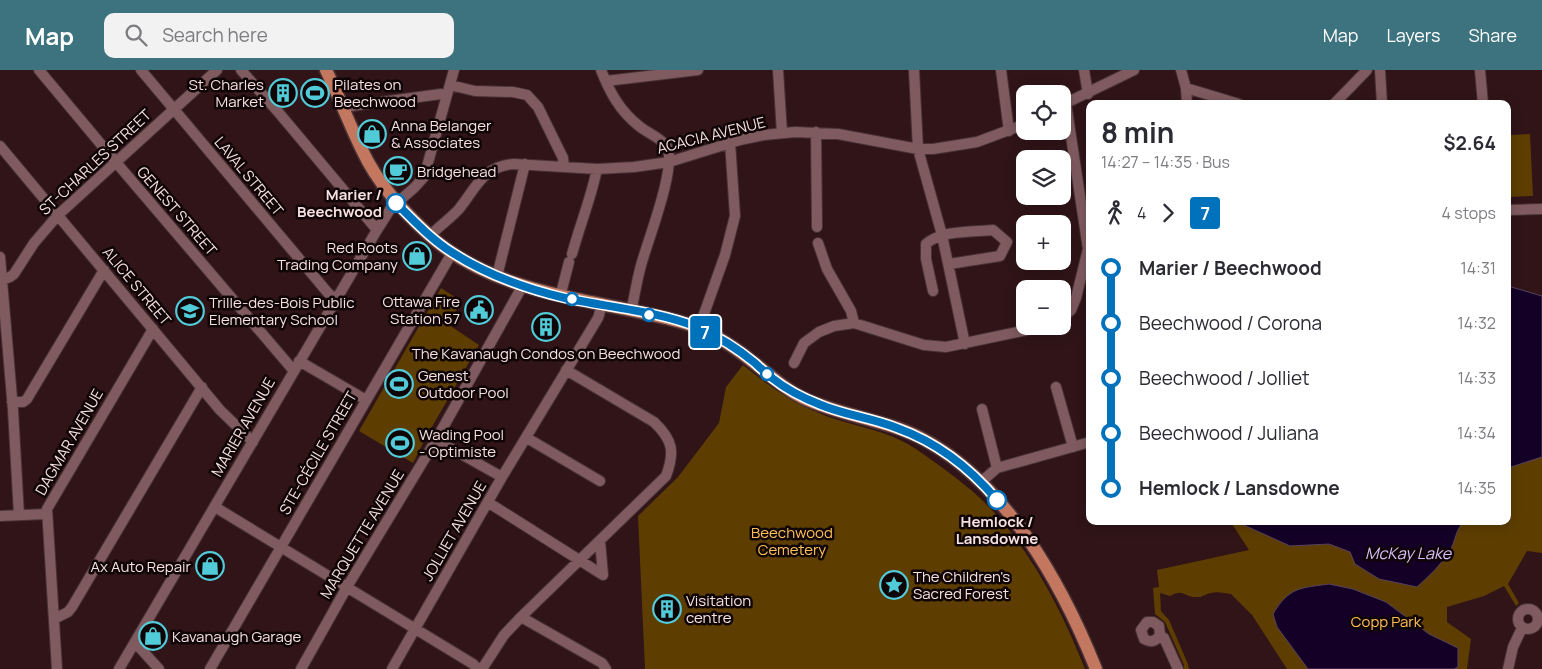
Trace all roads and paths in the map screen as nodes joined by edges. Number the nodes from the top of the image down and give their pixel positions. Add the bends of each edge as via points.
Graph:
1 (39, 70) edge
2 (140, 70) edge
3 (217, 70) edge
4 (241, 70) edge
5 (326, 70) edge
6 (454, 70) edge
7 (601, 70) edge
8 (698, 70) edge
9 (778, 70) edge
10 (914, 70) edge
11 (1001, 70) edge
12 (1084, 70) edge
13 (1134, 70) edge
14 (1181, 70) edge
15 (1367, 70) edge
16 (1380, 70) edge
17 (1480, 70) edge
18 (645, 73) edge
19 (606, 81) junction
20 (450, 85) junction
21 (1186, 88) junction
22 (1088, 94) junction
23 (446, 96) junction
24 (1187, 100) edge
25 (1225, 100) edge
26 (1338, 100) edge
27 (1382, 100) edge
28 (1483, 100) edge
29 (1071, 101) edge
30 (344, 107) junction
31 (173, 109) junction
32 (1016, 128) edge
33 (1009, 131) junction
34 (816, 132) junction
35 (782, 133) junction
36 (1070, 140) edge
37 (730, 142) junction
38 (0, 146) edge
39 (918, 149) junction
40 (115, 162) junction
41 (669, 162) junction
42 (525, 164) junction
43 (564, 167) junction
44 (597, 169) junction
45 (396, 203) junction
46 (1542, 209) edge
47 (1511, 210) edge
48 (58, 215) junction
49 (818, 227) dead end
50 (376, 230) junction
51 (1086, 232) edge
52 (942, 235) junction
53 (430, 236) junction
54 (818, 243) dead end
55 (452, 253) junction
56 (0, 257) edge
57 (1086, 260) edge
58 (949, 264) junction
59 (104, 270) junction
60 (497, 276) junction
61 (2, 280) junction
62 (523, 285) junction
63 (933, 291) dead end
64 (560, 297) junction
65 (335, 299) junction
66 (602, 305) junction
67 (1071, 310) edge
68 (631, 311) junction
69 (854, 323) junction
70 (699, 328) junction
71 (153, 329) junction
72 (1016, 333) edge
73 (964, 344) junction
74 (299, 361) junction
75 (794, 363) dead end
76 (566, 370) junction
77 (294, 371) junction
78 (1056, 387) dead end
79 (202, 388) junction
80 (366, 400) junction
81 (12, 402) junction
82 (982, 409) dead end
83 (527, 438) junction
84 (436, 440) junction
85 (253, 442) junction
86 (1086, 443) edge
87 (1073, 447) junction
88 (998, 468) junction
89 (502, 477) junction
90 (600, 481) dead end
91 (981, 482) junction
92 (489, 503) junction
93 (214, 507) junction
94 (46, 514) junction
95 (0, 516) edge
96 (19, 516) junction
97 (600, 541) junction
98 (280, 547) junction
99 (581, 560) junction
100 (347, 587) junction
101 (521, 618) junction
102 (54, 619) junction
103 (415, 628) junction
104 (1522, 628) dead end
105 (1160, 635) dead end
106 (134, 644) junction
107 (57, 669) edge
108 (119, 669) edge
109 (159, 669) edge
110 (210, 669) edge
111 (301, 669) edge
112 (392, 669) edge
113 (478, 669) edge
114 (482, 669) edge
115 (606, 669) edge
116 (1096, 669) edge
117 (1178, 669) edge
118 (1508, 669) edge

1 - 40 street, GENEST STREET
2 - 31 street, LAVAL STREET
3 - 31 street, ST-CHARLES STREET
4 - 50 street
5 - 30 main road
6 - 20 street, MARIER AVENUE
7 - 19 street
8 - 18 street
9 - 35 street
10 - 39 street
11 - 33 street
12 - 22 street
13 - 22 street
14 - 21 street
15 - 26 street
16 - 27 street
17 - 28 street
18 - 19 street
19 - 41 street via 624,112 666,146
20 - 23 street, MARIER AVENUE
20 - 43 street via 527,96 538,107 563,158
21 - 24 street
21 - 25 street
22 - 29 street
23 - 30 street via 441,94
23 - 45 street, MARIER AVENUE via 424,176
30 - 45 main road via 367,161
31 - 40 street, ST-CHARLES STREET
31 - 65 street, LAVAL STREET
32 - 33 street, ACACIA AVENUE
33 - 39 street, ACACIA AVENUE via 963,145
34 - 35 street, ACACIA AVENUE
34 - 39 street, ACACIA AVENUE
34 - 49 street
35 - 37 street, ACACIA AVENUE
36 - 51 street
37 - 41 street, ACACIA AVENUE
37 - 70 street via 735,216
38 - 48 street, ALICE STREET
39 - 52 street
40 - 48 street, ST-CHARLES STREET
40 - 77 street, GENEST STREET
41 - 44 street, ACACIA AVENUE
41 - 68 street via 665,188 641,264
42 - 43 street, ACACIA AVENUE
42 - 53 street, ACACIA AVENUE via 500,165 489,172 458,210
42 - 60 street
43 - 44 street, ACACIA AVENUE
44 - 64 street
45 - 50 street, MARIER AVENUE
45 - 53 main road
46 - 47 street
48 - 59 street, ALICE STREET
48 - 61 street, ST-CHARLES STREET via 14,274
50 - 65 street, MARIER AVENUE
52 - 58 street
52 - 58 street via 994,230 1007,242 1000,256
52 - 63 street via 926,244
53 - 55 main road
54 - 69 street
55 - 60 main road
55 - 80 street, STE-CÉCILE STREET
56 - 61 street
57 - 67 street
58 - 73 street
59 - 71 street, ALICE STREET
59 - 81 street via 27,399
60 - 62 main road
61 - 81 street
62 - 64 main road
62 - 84 street, MARQUETTE AVENUE
64 - 66 main road
65 - 74 street, MARIER AVENUE
66 - 68 main road
66 - 76 street, JOLLIET AVENUE via 598,318
68 - 70 main road
69 - 73 street via 924,345 946,347
69 - 75 street via 819,332 804,343
70 - 91 main road via 719,338 802,398 897,427 961,464
71 - 79 street, ALICE STREET
71 - 94 street, DAGMAR AVENUE via 50,502
72 - 73 street
74 - 77 street, MARIER AVENUE
74 - 80 street
76 - 83 street, JOLLIET AVENUE
76 - 97 street via 654,422 672,446 666,476
77 - 85 street, MARIER AVENUE
78 - 87 street
79 - 85 street, ALICE STREET
79 - 102 street via 72,607
80 - 98 street, STE-CÉCILE STREET
81 - 96 street
82 - 88 street
83 - 89 street, JOLLIET AVENUE
83 - 90 street
84 - 89 street
84 - 100 street, MARQUETTE AVENUE
85 - 93 street, MARIER AVENUE
86 - 87 street
87 - 88 street
88 - 91 street
89 - 92 street, JOLLIET AVENUE
91 - 116 main road via 1014,521 1050,574 1078,626
92 - 99 street
92 - 103 street, JOLLIET AVENUE
93 - 98 street
93 - 106 street, MARIER AVENUE
94 - 96 street
94 - 102 street, DAGMAR AVENUE
95 - 96 street
97 - 99 street
97 - 99 street via 603,575
98 - 100 street
98 - 110 street, STE-CÉCILE STREET
99 - 101 street
100 - 103 street
100 - 111 street, MARQUETTE AVENUE
101 - 114 street via 504,635
101 - 115 street via 602,663
102 - 107 street, DAGMAR AVENUE
103 - 112 street, JOLLIET AVENUE
103 - 113 street
104 - 118 street
105 - 117 street
106 - 108 street, MARIER AVENUE
106 - 109 street

